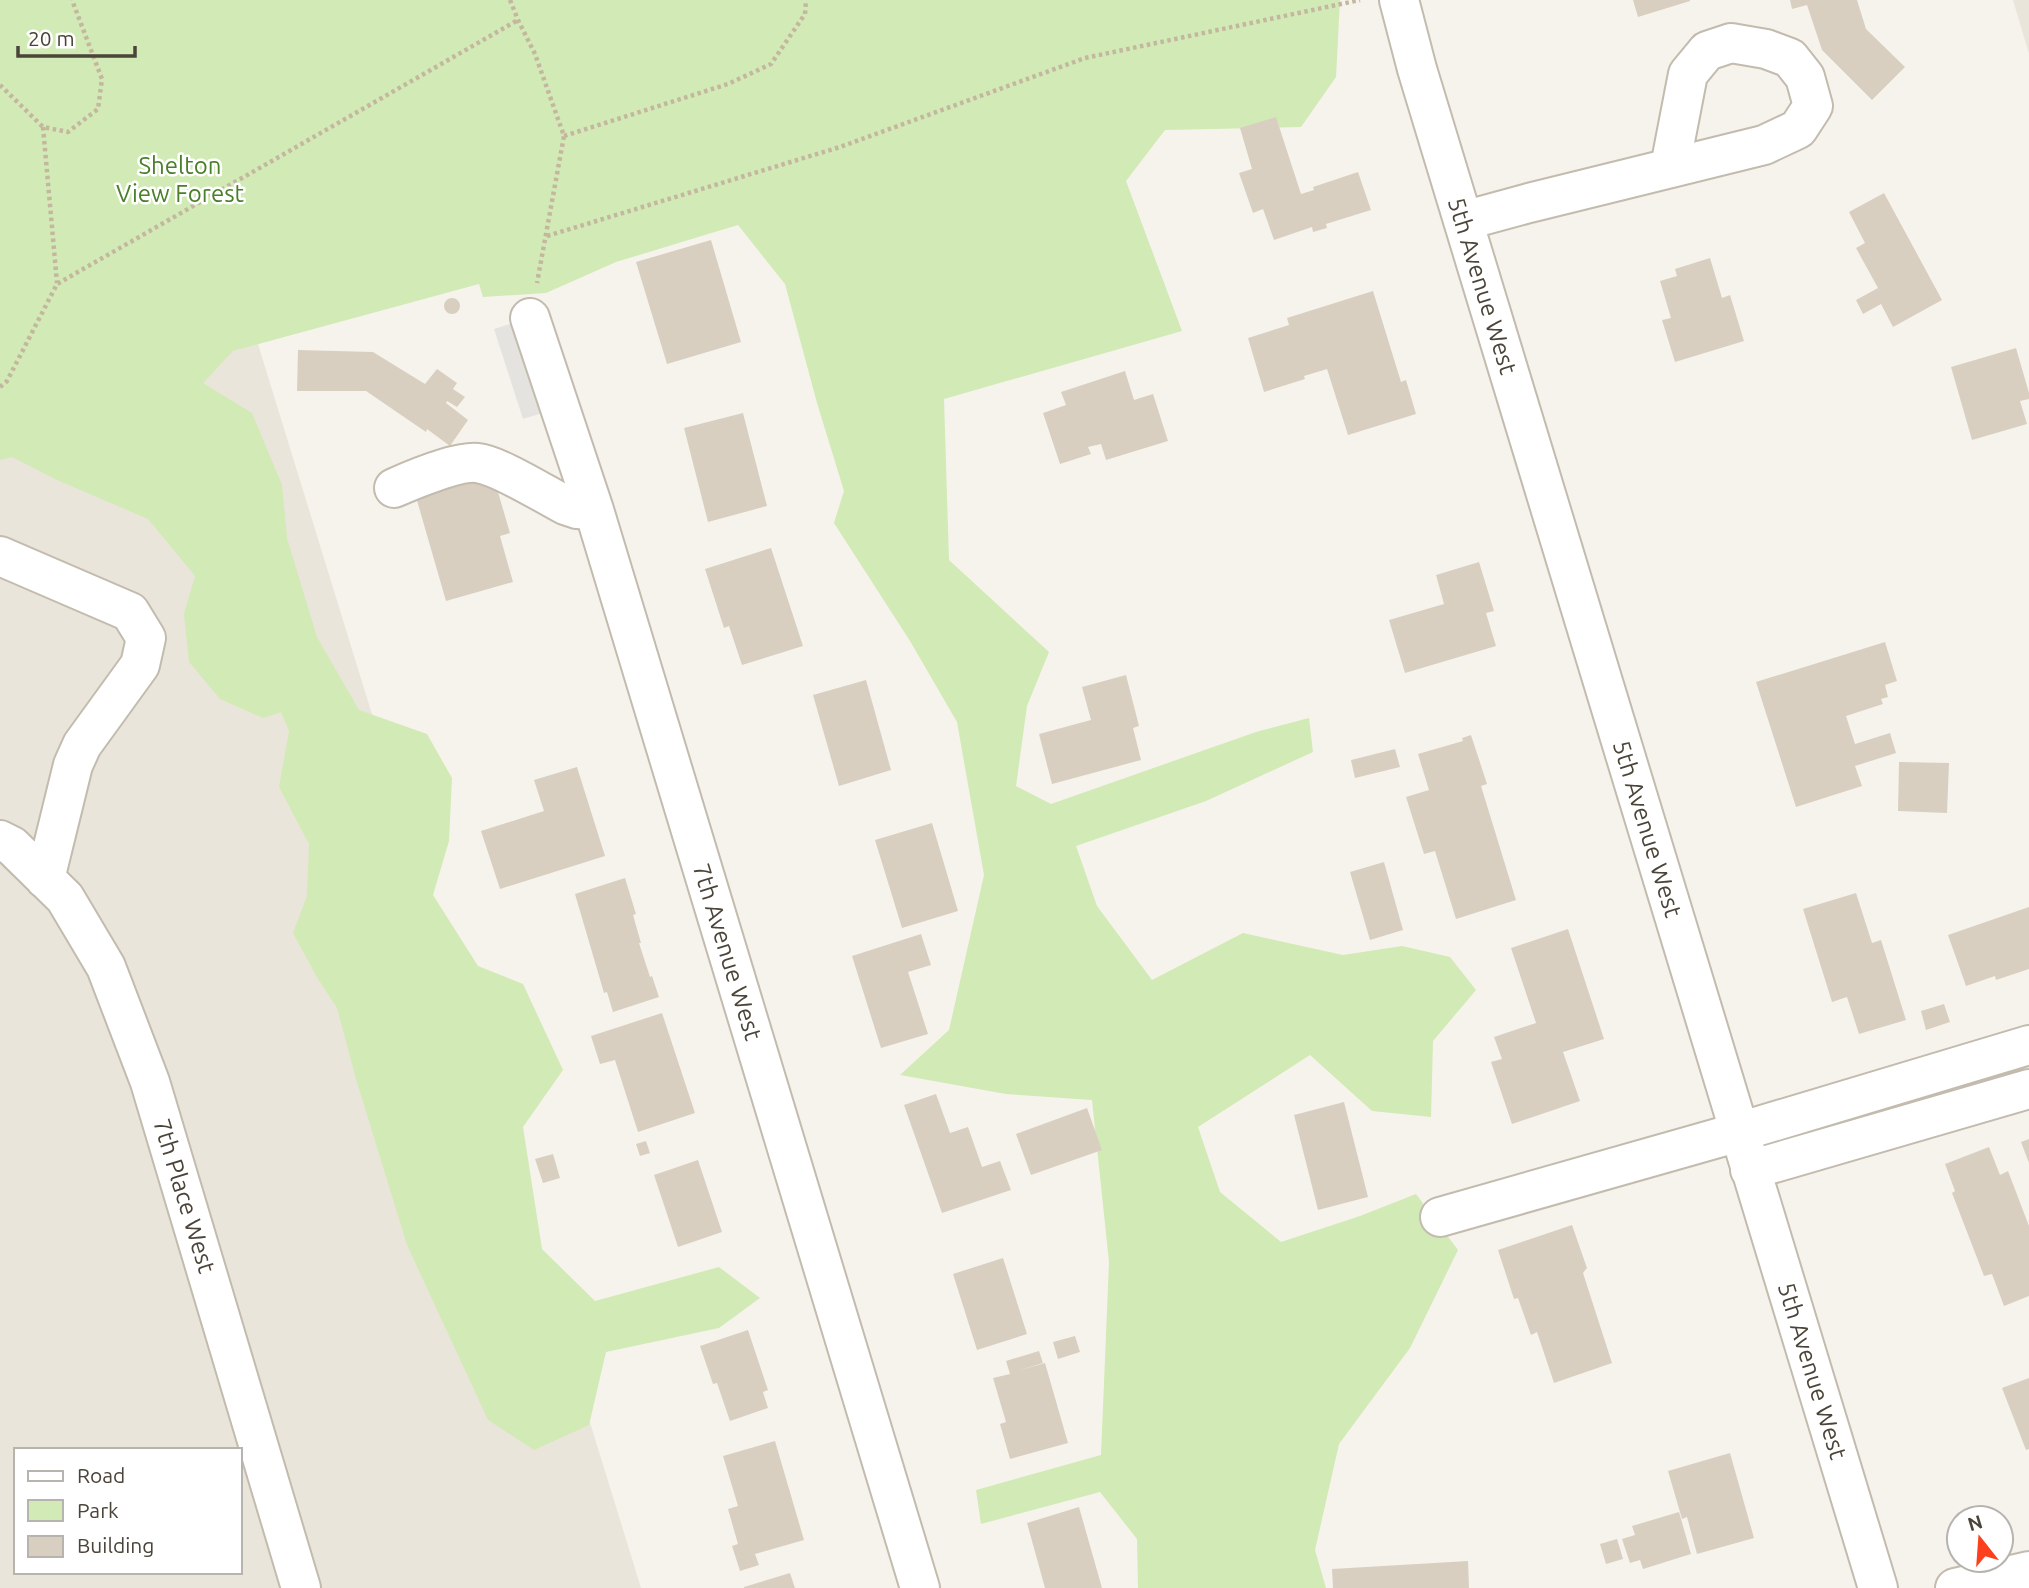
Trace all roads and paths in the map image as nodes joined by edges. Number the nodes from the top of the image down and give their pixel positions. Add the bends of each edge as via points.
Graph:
1 (72, 0) edge
2 (510, 0) edge
3 (806, 0) edge
4 (1360, 0) edge
5 (1399, 0) edge
6 (518, 20) junction
7 (0, 85) edge
8 (43, 127) junction
9 (564, 136) junction
10 (1670, 167) dead end
11 (1463, 221) junction
12 (547, 236) junction
13 (57, 284) junction
14 (530, 318) joint
15 (0, 387) edge
16 (394, 488) dead end
17 (594, 510) junction
18 (0, 556) edge
19 (0, 840) edge
20 (45, 879) junction
21 (2029, 1045) edge
22 (2029, 1089) edge
23 (1739, 1132) junction
24 (1750, 1170) junction
25 (1440, 1217) dead end
26 (2029, 1571) edge
27 (301, 1588) edge
28 (919, 1588) edge
29 (1878, 1588) edge
30 (1955, 1588) edge

1 - 8 path via 102,79 98,109 68,132
2 - 6 path
3 - 9 path via 805,14 771,64 728,85
4 - 12 path via 1085,58 840,147
5 - 11 street, 5th Avenue West
6 - 9 path via 536,54
6 - 13 path
7 - 8 path
8 - 13 path
9 - 12 path
10 - 11 street
11 - 23 street, 5th Avenue West
12 - 14 path
13 - 15 path
14 - 17 street, 7th Avenue West
16 - 17 street via 475,463 495,468 565,505
17 - 28 street, 7th Avenue West
18 - 20 street via 130,612 146,638 140,665 82,745 73,765
19 - 20 street, 7th Place West
20 - 27 street, 7th Place West via 65,898 106,967 150,1082
21 - 23 street
22 - 24 street
23 - 24 street, 5th Avenue West
23 - 25 street
24 - 29 street, 5th Avenue West
26 - 30 street

